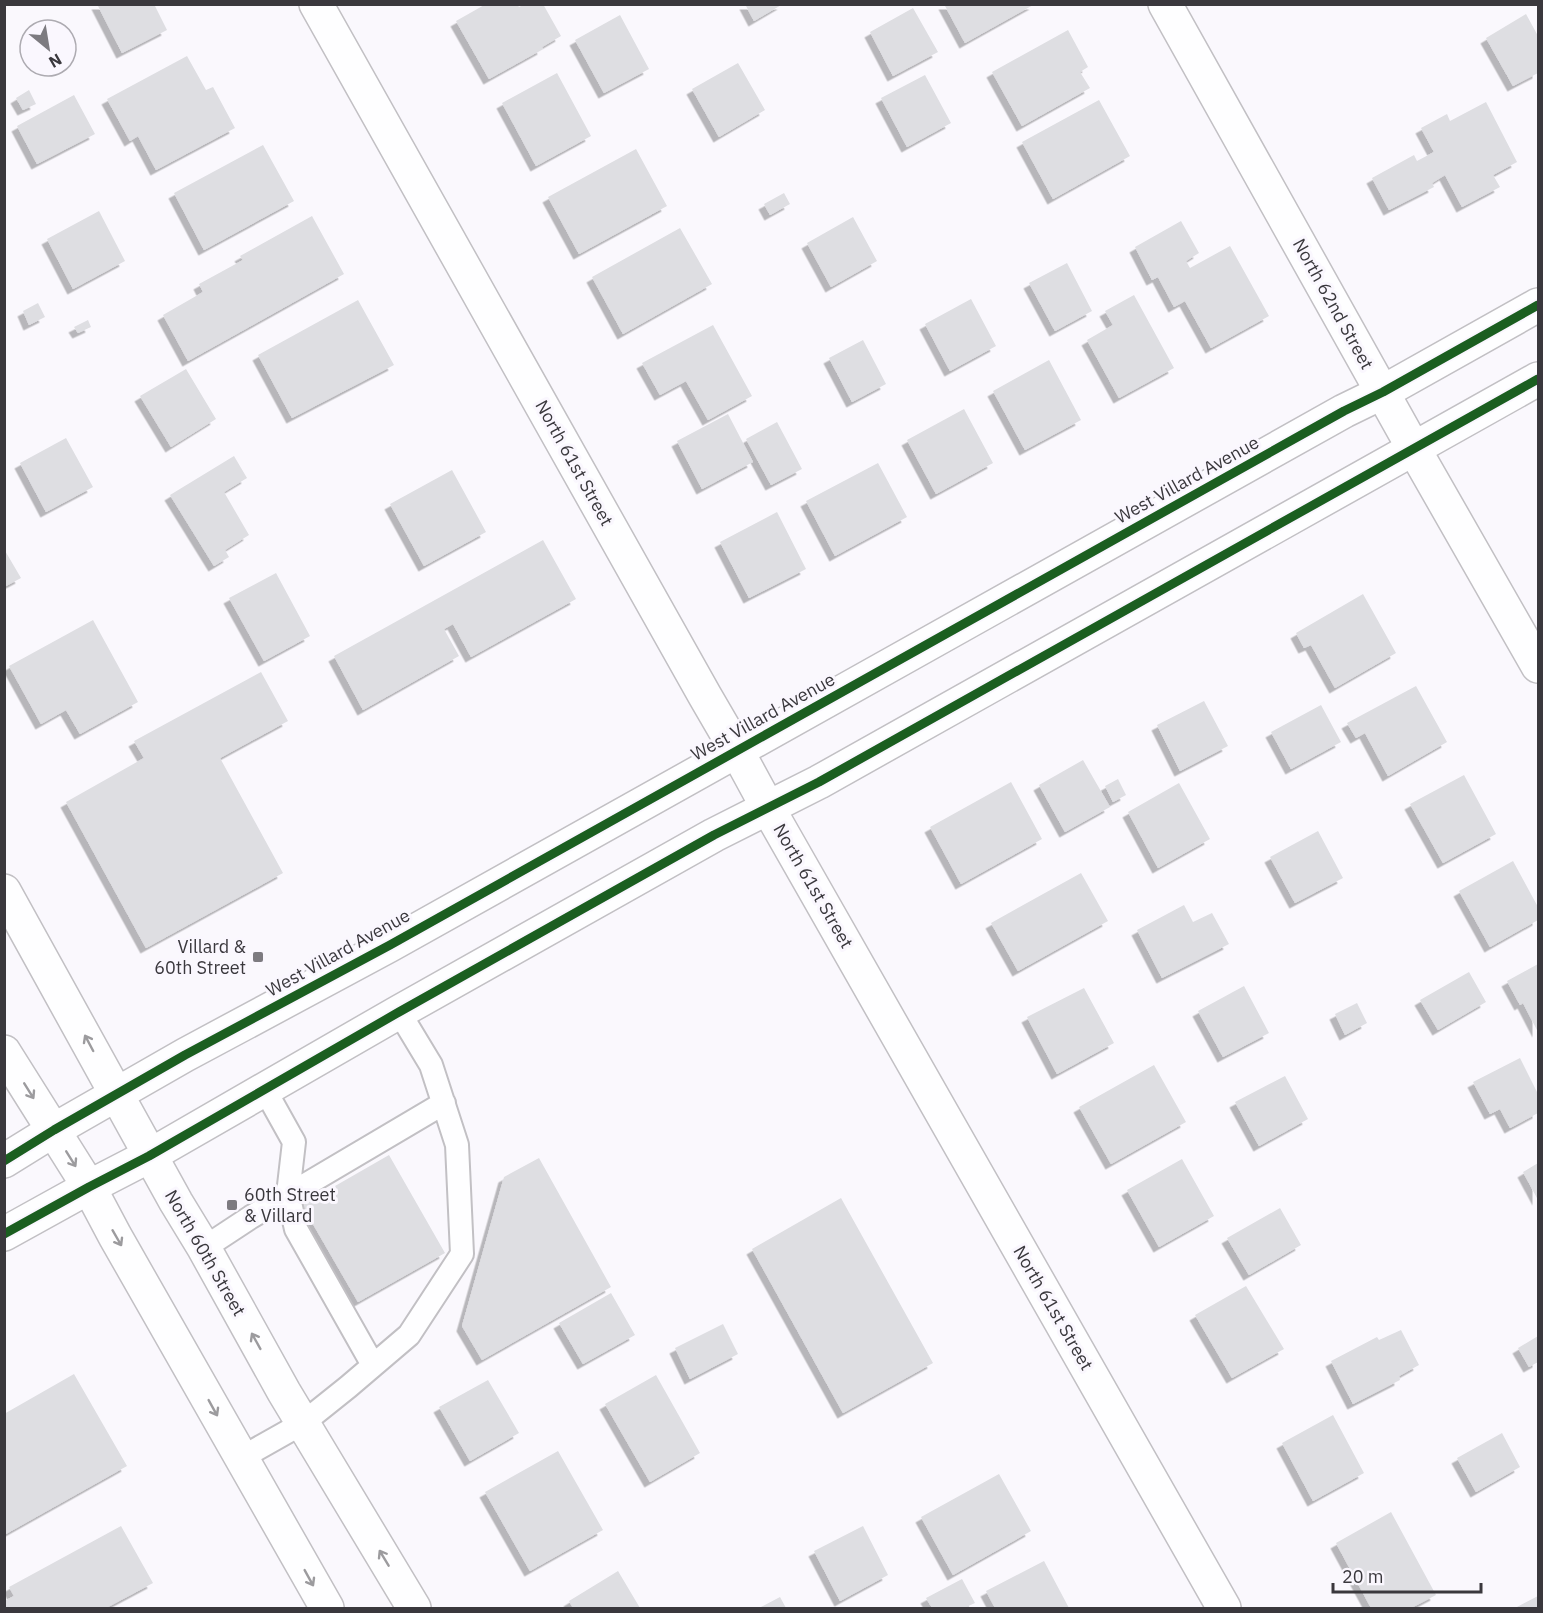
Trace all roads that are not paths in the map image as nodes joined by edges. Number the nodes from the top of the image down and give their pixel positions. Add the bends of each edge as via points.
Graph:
1 (316, 4) edge
2 (1165, 4) edge
3 (1539, 305) edge
4 (1539, 379) edge
5 (1383, 392) junction
6 (1414, 449) junction
7 (1539, 666) edge
8 (737, 751) junction
9 (768, 808) junction
10 (4, 891) edge
11 (399, 1012) junction
12 (4, 1052) edge
13 (265, 1090) junction
14 (116, 1094) junction
15 (444, 1104) junction
16 (54, 1130) junction
17 (149, 1156) junction
18 (4, 1161) edge
19 (89, 1187) junction
20 (288, 1194) junction
21 (4, 1234) edge
22 (204, 1248) junction
23 (373, 1365) junction
24 (303, 1423) junction
25 (242, 1458) junction
26 (327, 1608) edge
27 (414, 1608) edge
28 (1224, 1608) edge

1 - 8 street, North 61st Street
2 - 5 street, North 62nd Street
3 - 5 street, West Villard Avenue
4 - 6 street
5 - 6 street, North 62nd Street
5 - 8 street, West Villard Avenue
6 - 7 street, North 62nd Street
6 - 9 street
8 - 9 street, North 61st Street
8 - 14 street, West Villard Avenue
9 - 11 street
9 - 28 street, North 61st Street
14 -> 10 street, North 60th Street
11 - 13 street
11 - 15 lane via 431,1065
12 -> 16 street
13 - 17 street
13 - 20 lane via 294,1142
14 - 16 street, West Villard Avenue
14 - 17 street, North 60th Street
15 - 20 lane
15 - 23 lane via 457,1145 462,1254 409,1335
16 - 18 street, West Villard Avenue
16 -> 19 street
17 - 19 street
17 - 22 street, North 60th Street
19 - 21 street
19 -> 25 street
20 - 22 lane
20 - 23 lane via 296,1229
24 -> 22 street, North 60th Street
23 - 24 lane
24 - 25 lane
27 -> 24 street, North 60th Street
25 -> 26 street

